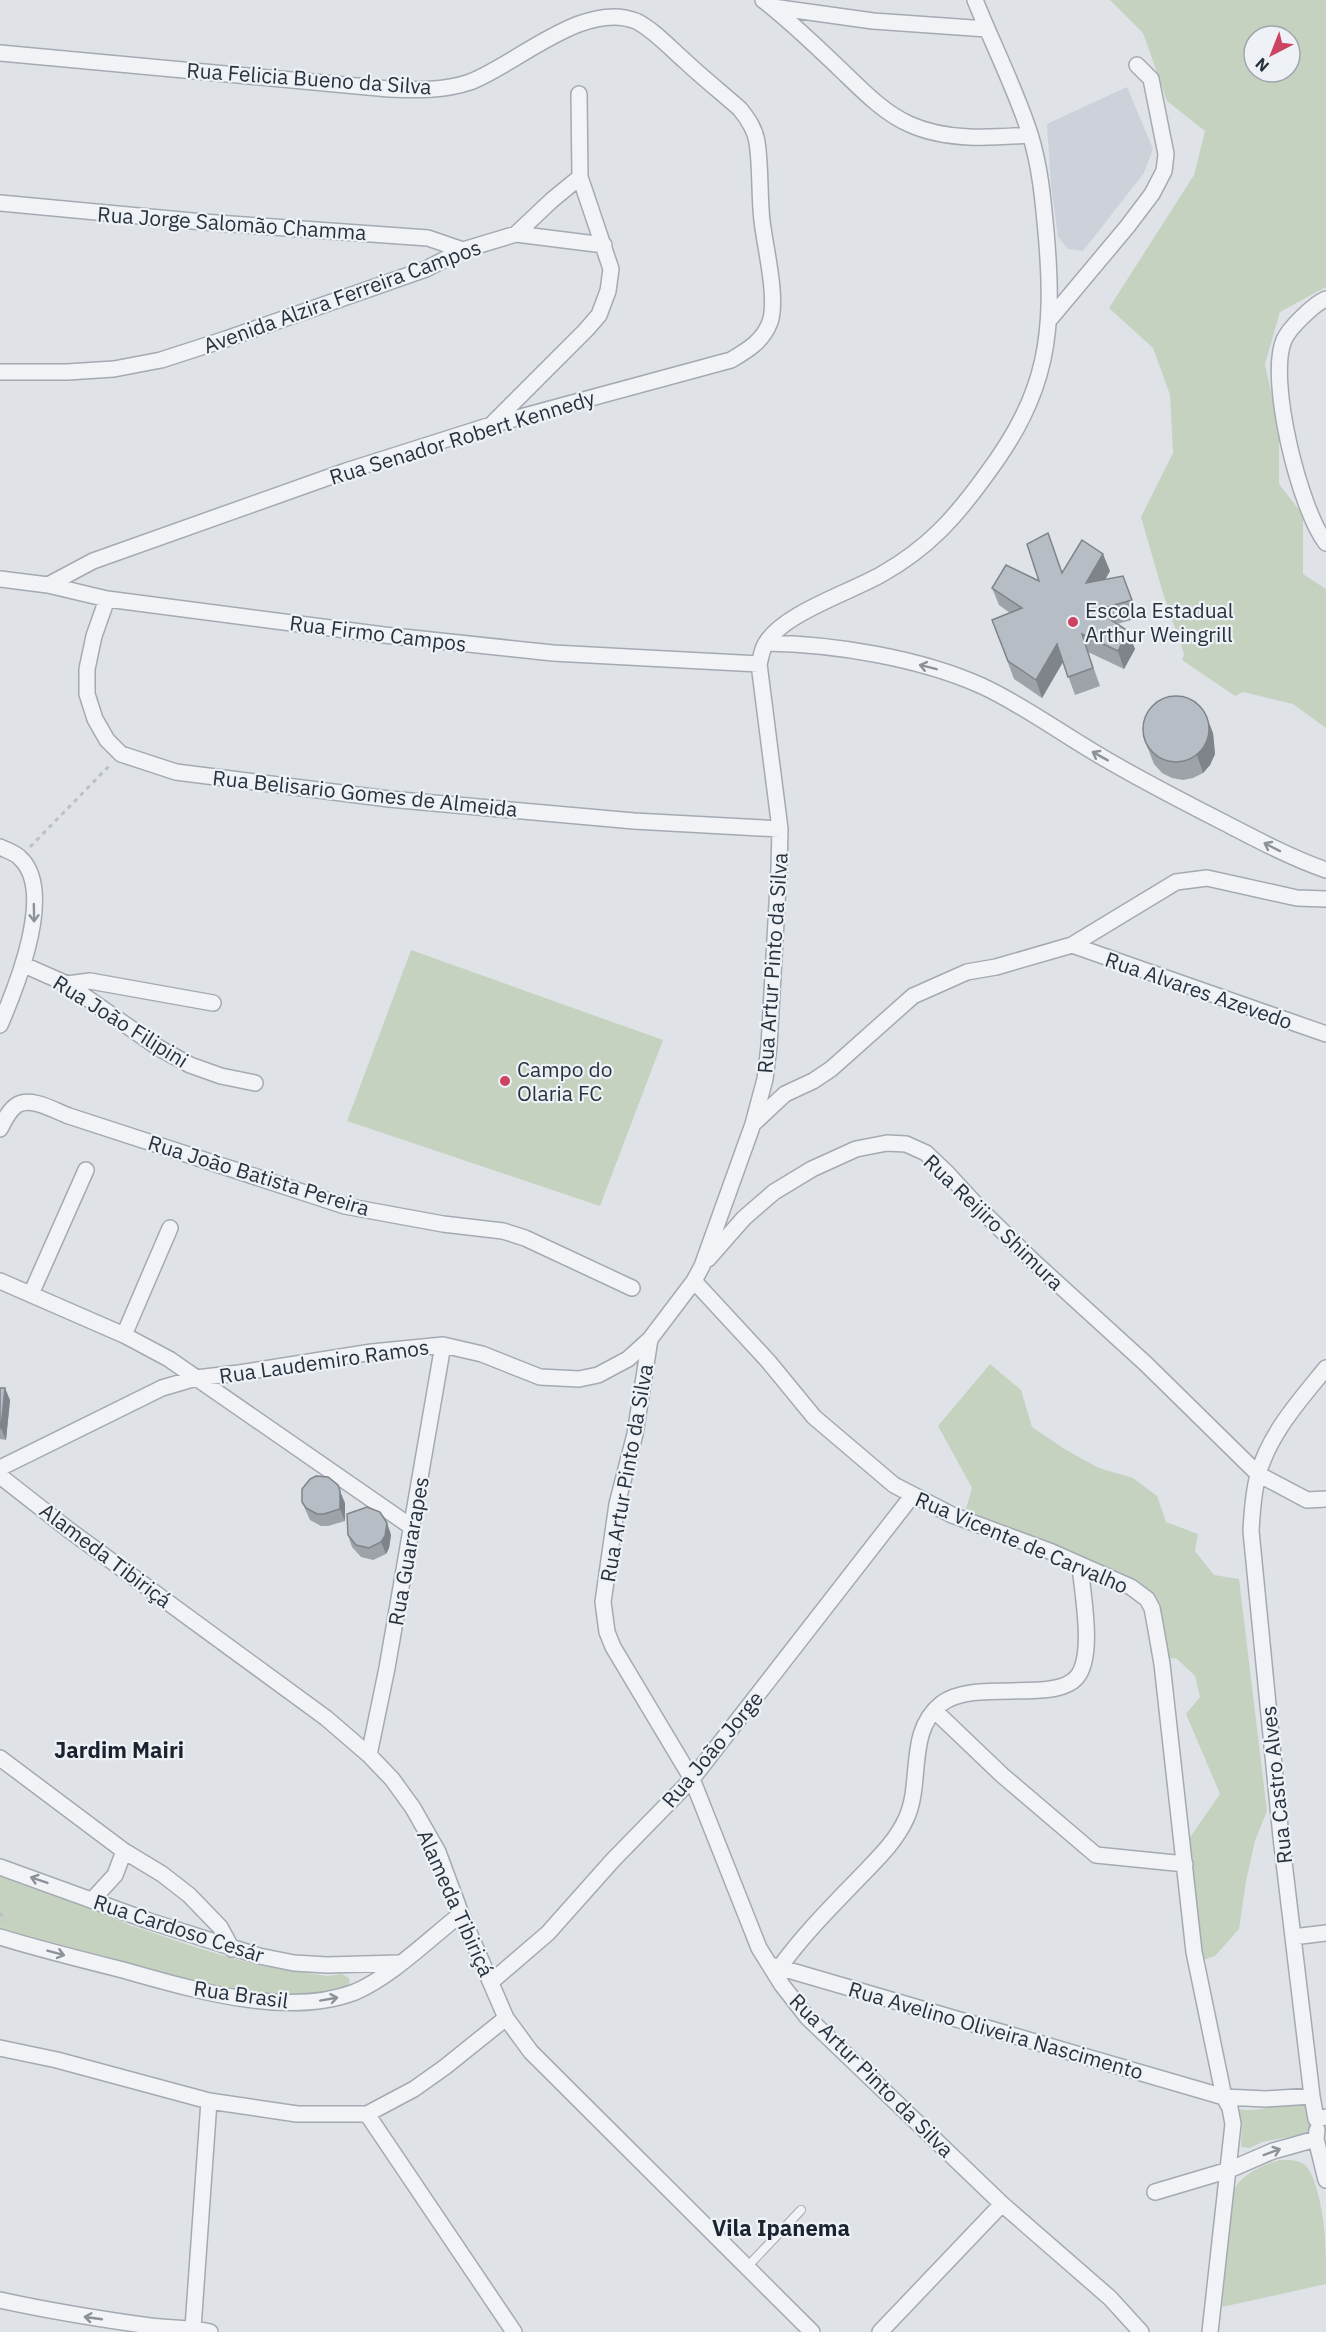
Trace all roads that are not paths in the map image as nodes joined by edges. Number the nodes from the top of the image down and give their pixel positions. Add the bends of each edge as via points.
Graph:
1 (975, 0) edge
2 (768, 4) edge
3 (987, 29) junction
4 (0, 53) edge
5 (1137, 65) dead end
6 (579, 94) dead end
7 (1030, 135) junction
8 (580, 177) junction
9 (0, 203) edge
10 (762, 219) joint
11 (516, 234) junction
12 (604, 245) junction
13 (463, 250) junction
14 (1326, 299) edge
15 (1050, 319) junction
16 (0, 372) edge
17 (490, 425) junction
18 (1324, 539) edge
19 (0, 579) edge
20 (48, 585) junction
21 (107, 599) junction
22 (766, 643) junction
23 (759, 664) junction
24 (780, 829) junction
25 (0, 847) edge
26 (1326, 870) edge
27 (1326, 899) edge
28 (1072, 945) junction
29 (24, 965) junction
30 (67, 984) junction
31 (213, 1003) dead end
32 (0, 1025) edge
33 (1326, 1034) edge
34 (255, 1083) dead end
35 (753, 1124) junction
36 (0, 1129) edge
37 (86, 1170) dead end
38 (170, 1228) dead end
39 (702, 1266) junction
40 (0, 1281) edge
41 (694, 1281) junction
42 (632, 1288) dead end
43 (31, 1294) junction
44 (124, 1335) junction
45 (650, 1339) junction
46 (443, 1345) junction
47 (1326, 1368) edge
48 (196, 1378) junction
49 (0, 1468) edge
50 (1258, 1474) junction
51 (0, 1476) edge
52 (912, 1496) junction
53 (1326, 1499) edge
54 (412, 1528) junction
55 (1080, 1565) junction
56 (935, 1711) junction
57 (369, 1755) junction
58 (0, 1758) edge
59 (692, 1779) junction
60 (124, 1851) junction
61 (1185, 1864) junction
62 (0, 1866) edge
63 (93, 1899) junction
64 (461, 1914) junction
65 (1326, 1933) edge
66 (0, 1937) edge
67 (1293, 1937) junction
68 (232, 1949) junction
69 (399, 1963) junction
70 (774, 1966) junction
71 (491, 1982) junction
72 (506, 2018) junction
73 (0, 2048) edge
74 (1312, 2096) junction
75 (1224, 2097) junction
76 (209, 2101) junction
77 (367, 2114) junction
78 (1321, 2118) edge
79 (1316, 2139) junction
80 (1229, 2170) junction
81 (1326, 2180) edge
82 (1155, 2192) dead end
83 (1002, 2204) junction
84 (801, 2210) dead end
85 (748, 2266) junction
86 (0, 2300) edge
87 (193, 2328) junction
88 (210, 2332) edge
89 (514, 2332) edge
90 (812, 2332) edge
91 (880, 2332) edge
92 (1142, 2332) edge
93 (1210, 2332) edge

1 - 3 street
2 - 3 street via 873,21
2 - 7 street via 874,100 909,124 964,137
3 - 7 street
4 - 10 street, Rua Felicia Bueno da Silva via 423,90 470,82 577,22 619,14 654,33 751,123 756,140
5 - 15 street via 1151,79 1166,154 1164,171 1127,227
6 - 8 street
7 - 15 street via 1042,190
8 - 11 street, Avenida Alzira Ferreira Campos
8 - 12 street
9 - 13 street, Rua Jorge Salomão Chamma via 428,238
10 - 17 street, Rua Senador Robert Kennedy via 772,304 763,336 750,349 731,360
11 - 12 street
11 - 13 street, Avenida Alzira Ferreira Campos
12 - 17 street via 611,269 599,315
13 - 16 street, Avenida Alzira Ferreira Campos via 426,269 161,360 114,369
14 - 18 street via 1305,314 1284,340 1278,374 1306,505
15 - 22 street via 1038,384 1022,420 1003,453 952,521 900,563 820,603 785,624
17 - 20 street, Rua Senador Robert Kennedy via 346,471 93,561
19 - 20 street, Rua Firmo Campos
20 - 21 street, Rua Firmo Campos
21 - 23 street, Rua Firmo Campos via 553,653
21 - 24 street, Rua Belisario Gomes de Almeida via 87,669 87,694 95,719 121,754 176,772 378,797
22 - 23 street
26 -> 22 street via 1282,852 1142,779 980,685 943,671 834,647
23 - 24 street, Rua Artur Pinto da Silva
24 - 35 street, Rua Artur Pinto da Silva via 769,1046
25 -> 29 street via 20,857 29,871 33,889 34,922
27 - 28 street via 1297,898 1207,878 1192,879 1176,882
28 - 33 street, Rua Alvares Azevedo
28 - 35 street via 967,972 913,996 831,1069 785,1094
29 - 30 street, Rua João Filipini
29 - 32 street
30 - 31 street via 90,981
30 - 34 street, Rua João Filipini via 190,1065
35 - 39 street, Rua Artur Pinto da Silva
36 - 42 street, Rua João Batista Pereira via 18,1104 33,1102 345,1206 503,1231
37 - 43 street
38 - 44 street
39 - 41 street, Rua Artur Pinto da Silva
39 - 50 street, Rua Reijiro Shimura via 744,1218 774,1192 812,1169 856,1149 906,1144 926,1153 941,1167 1033,1261
40 - 43 street
41 - 45 street, Rua Artur Pinto da Silva
41 - 52 street, Rua Vicente de Carvalho via 814,1417 871,1468
43 - 44 street
44 - 48 street
45 - 46 street, Rua Laudemiro Ramos via 628,1359 598,1375 579,1379 540,1377 482,1354
45 - 59 street, Rua Artur Pinto da Silva via 635,1434 617,1504 603,1602 613,1647
46 - 48 street, Rua Laudemiro Ramos
46 - 54 street, Rua Guararapes
47 - 50 street, Rua Castro Alves via 1269,1446
48 - 49 street, Rua Laudemiro Ramos via 162,1388
48 - 54 street
50 - 53 street, Rua Reijiro Shimura via 1307,1500
50 - 67 street, Rua Castro Alves via 1251,1531
51 - 57 street, Alameda Tibiriçá via 326,1718
52 - 55 street, Rua Vicente de Carvalho
52 - 59 street, Rua João Jorge
54 - 57 street, Rua Guararapes
55 - 56 street via 1085,1655 1077,1678 1053,1689 952,1698
55 - 61 street, Rua Vicente de Carvalho via 1131,1587 1152,1608
56 - 61 street via 1002,1775 1096,1855
56 - 70 street via 919,1741 915,1792 900,1832
57 - 64 street, Alameda Tibiriçá via 413,1808 438,1852
58 - 60 street
59 - 70 street, Rua Artur Pinto da Silva via 759,1948
59 - 71 street, Rua João Jorge via 548,1933
60 - 63 street via 115,1875
60 - 68 street via 189,1895 219,1927
61 - 75 street, Rua Vicente de Carvalho via 1194,1952
63 -> 62 street, Rua Cardoso Cesár
63 - 68 street, Rua Cardoso Cesár
64 - 69 street, Rua Brasil
64 - 71 street, Alameda Tibiriçá
65 - 67 street
66 -> 69 street, Rua Brasil via 213,1993 266,2001 334,1999 374,1982
67 - 74 street, Rua Castro Alves
68 - 69 street, Rua Cardoso Cesár via 294,1963
70 - 75 street, Rua Avelino Oliveira Nascimento
70 - 83 street, Rua Artur Pinto da Silva via 782,1985 807,2017
71 - 72 street, Alameda Tibiriçá
72 - 77 street via 414,2089
72 - 85 street, Alameda Tibiriçá via 531,2052
73 - 76 street
74 - 75 street, Rua Avelino Oliveira Nascimento
74 - 78 street, Rua Castro Alves
75 - 80 street, Rua Vicente de Carvalho via 1233,2124
76 - 77 street via 297,2114
76 - 87 street
77 - 89 street
78 - 79 street, Rua Castro Alves
80 -> 79 street
79 - 81 street, Rua Castro Alves
80 - 82 street
80 - 93 street, Rua Vicente de Carvalho
83 - 91 street
83 - 92 street, Rua Artur Pinto da Silva via 1110,2298
84 - 85 lane
85 - 90 street, Alameda Tibiriçá
87 -> 86 street via 62,2314
87 - 88 street

